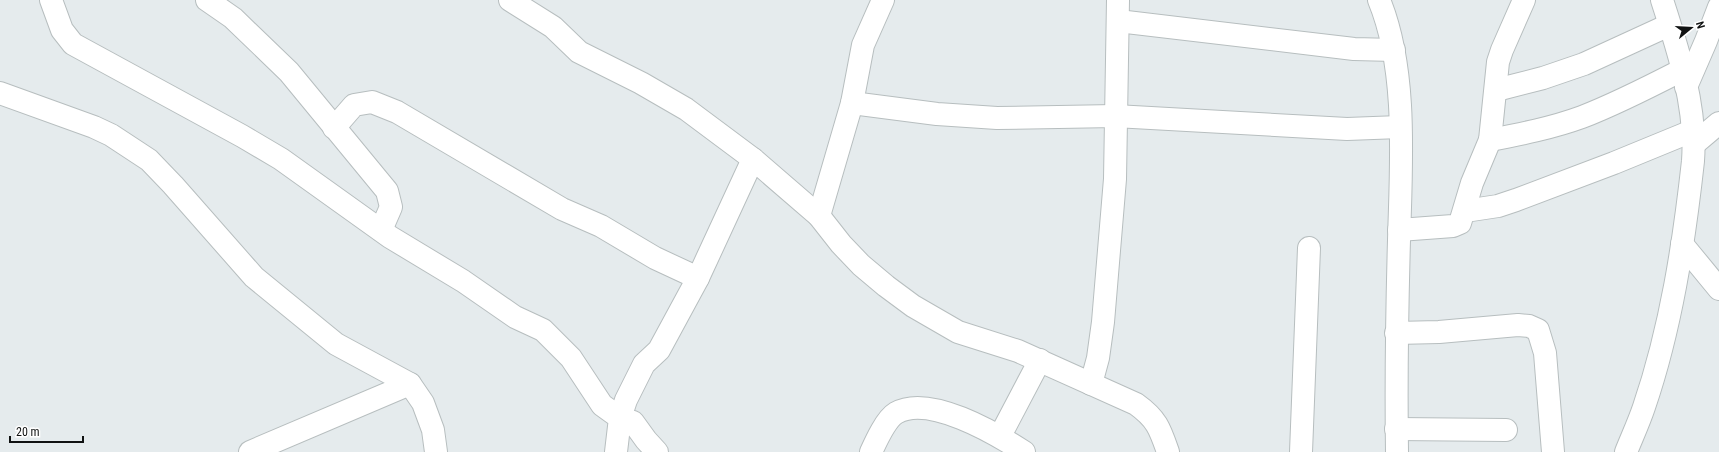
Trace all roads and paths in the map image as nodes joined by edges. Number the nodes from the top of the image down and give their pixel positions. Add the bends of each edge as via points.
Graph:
1 (51, 0) edge
2 (207, 0) edge
3 (883, 0) edge
4 (1379, 0) edge
5 (1524, 0) edge
6 (1662, 0) edge
7 (519, 2) edge
8 (1719, 7) edge
9 (1118, 10) edge
10 (1669, 25) junction
11 (1394, 50) junction
12 (1684, 79) junction
13 (1496, 90) junction
14 (0, 93) edge
15 (852, 103) junction
16 (1115, 116) junction
17 (1719, 123) edge
18 (334, 128) junction
19 (1400, 128) junction
20 (1693, 137) junction
21 (1490, 140) junction
22 (753, 159) junction
23 (1465, 210) junction
24 (819, 216) junction
25 (381, 230) junction
26 (1399, 230) junction
27 (1682, 244) junction
28 (1309, 248) dead end
29 (698, 278) junction
30 (1719, 289) edge
31 (1396, 333) junction
32 (1040, 360) junction
33 (410, 384) junction
34 (1091, 384) junction
35 (620, 418) junction
36 (1396, 429) junction
37 (1506, 430) dead end
38 (1000, 436) junction
39 (250, 452) edge
40 (436, 452) edge
41 (616, 452) edge
42 (657, 452) edge
43 (871, 452) edge
44 (1024, 452) edge
45 (1168, 452) edge
46 (1301, 452) edge
47 (1397, 452) edge
48 (1553, 452) edge
49 (1626, 452) edge

1 - 25 street via 62,30 73,44 242,136
2 - 18 street via 233,18 289,72
3 - 15 street via 863,45
4 - 11 street
5 - 13 street via 1502,50 1496,74
6 - 10 street
7 - 22 street via 553,27 579,52 679,105
8 - 12 street via 1706,41
9 - 11 street via 1354,49
9 - 16 street
10 - 12 street
10 - 13 street via 1584,64
11 - 19 street
12 - 20 street
12 - 21 street via 1634,95 1581,118
13 - 21 street
14 - 33 street via 94,127 149,160 254,277 336,344
15 - 16 street via 937,114 997,118
15 - 24 street
16 - 19 street via 1347,129
16 - 34 street via 1115,180 1103,322
17 - 20 street
18 - 25 street via 387,191 391,207
18 - 29 street via 354,105 372,102 397,112 562,209 601,226 655,258
19 - 26 street
20 - 23 street via 1498,206
20 - 27 street
21 - 23 street via 1472,183
22 - 24 street
22 - 29 street
23 - 26 street via 1459,225
24 - 32 street via 861,265 913,306 958,332
25 - 35 street via 515,316 543,330 571,358 602,405
26 - 31 street
27 - 30 street
27 - 49 street via 1659,356 1644,408
28 - 46 street
29 - 35 street via 659,350 644,364
31 - 36 street
31 - 48 street via 1518,325 1538,330 1545,353
32 - 34 street
32 - 38 street
33 - 39 street
33 - 40 street via 423,403 433,430
34 - 45 street via 1136,404 1151,416
35 - 41 street
35 - 42 street via 634,422
36 - 37 street
36 - 47 street
38 - 43 street via 937,409 912,408 895,414 883,429
38 - 44 street

